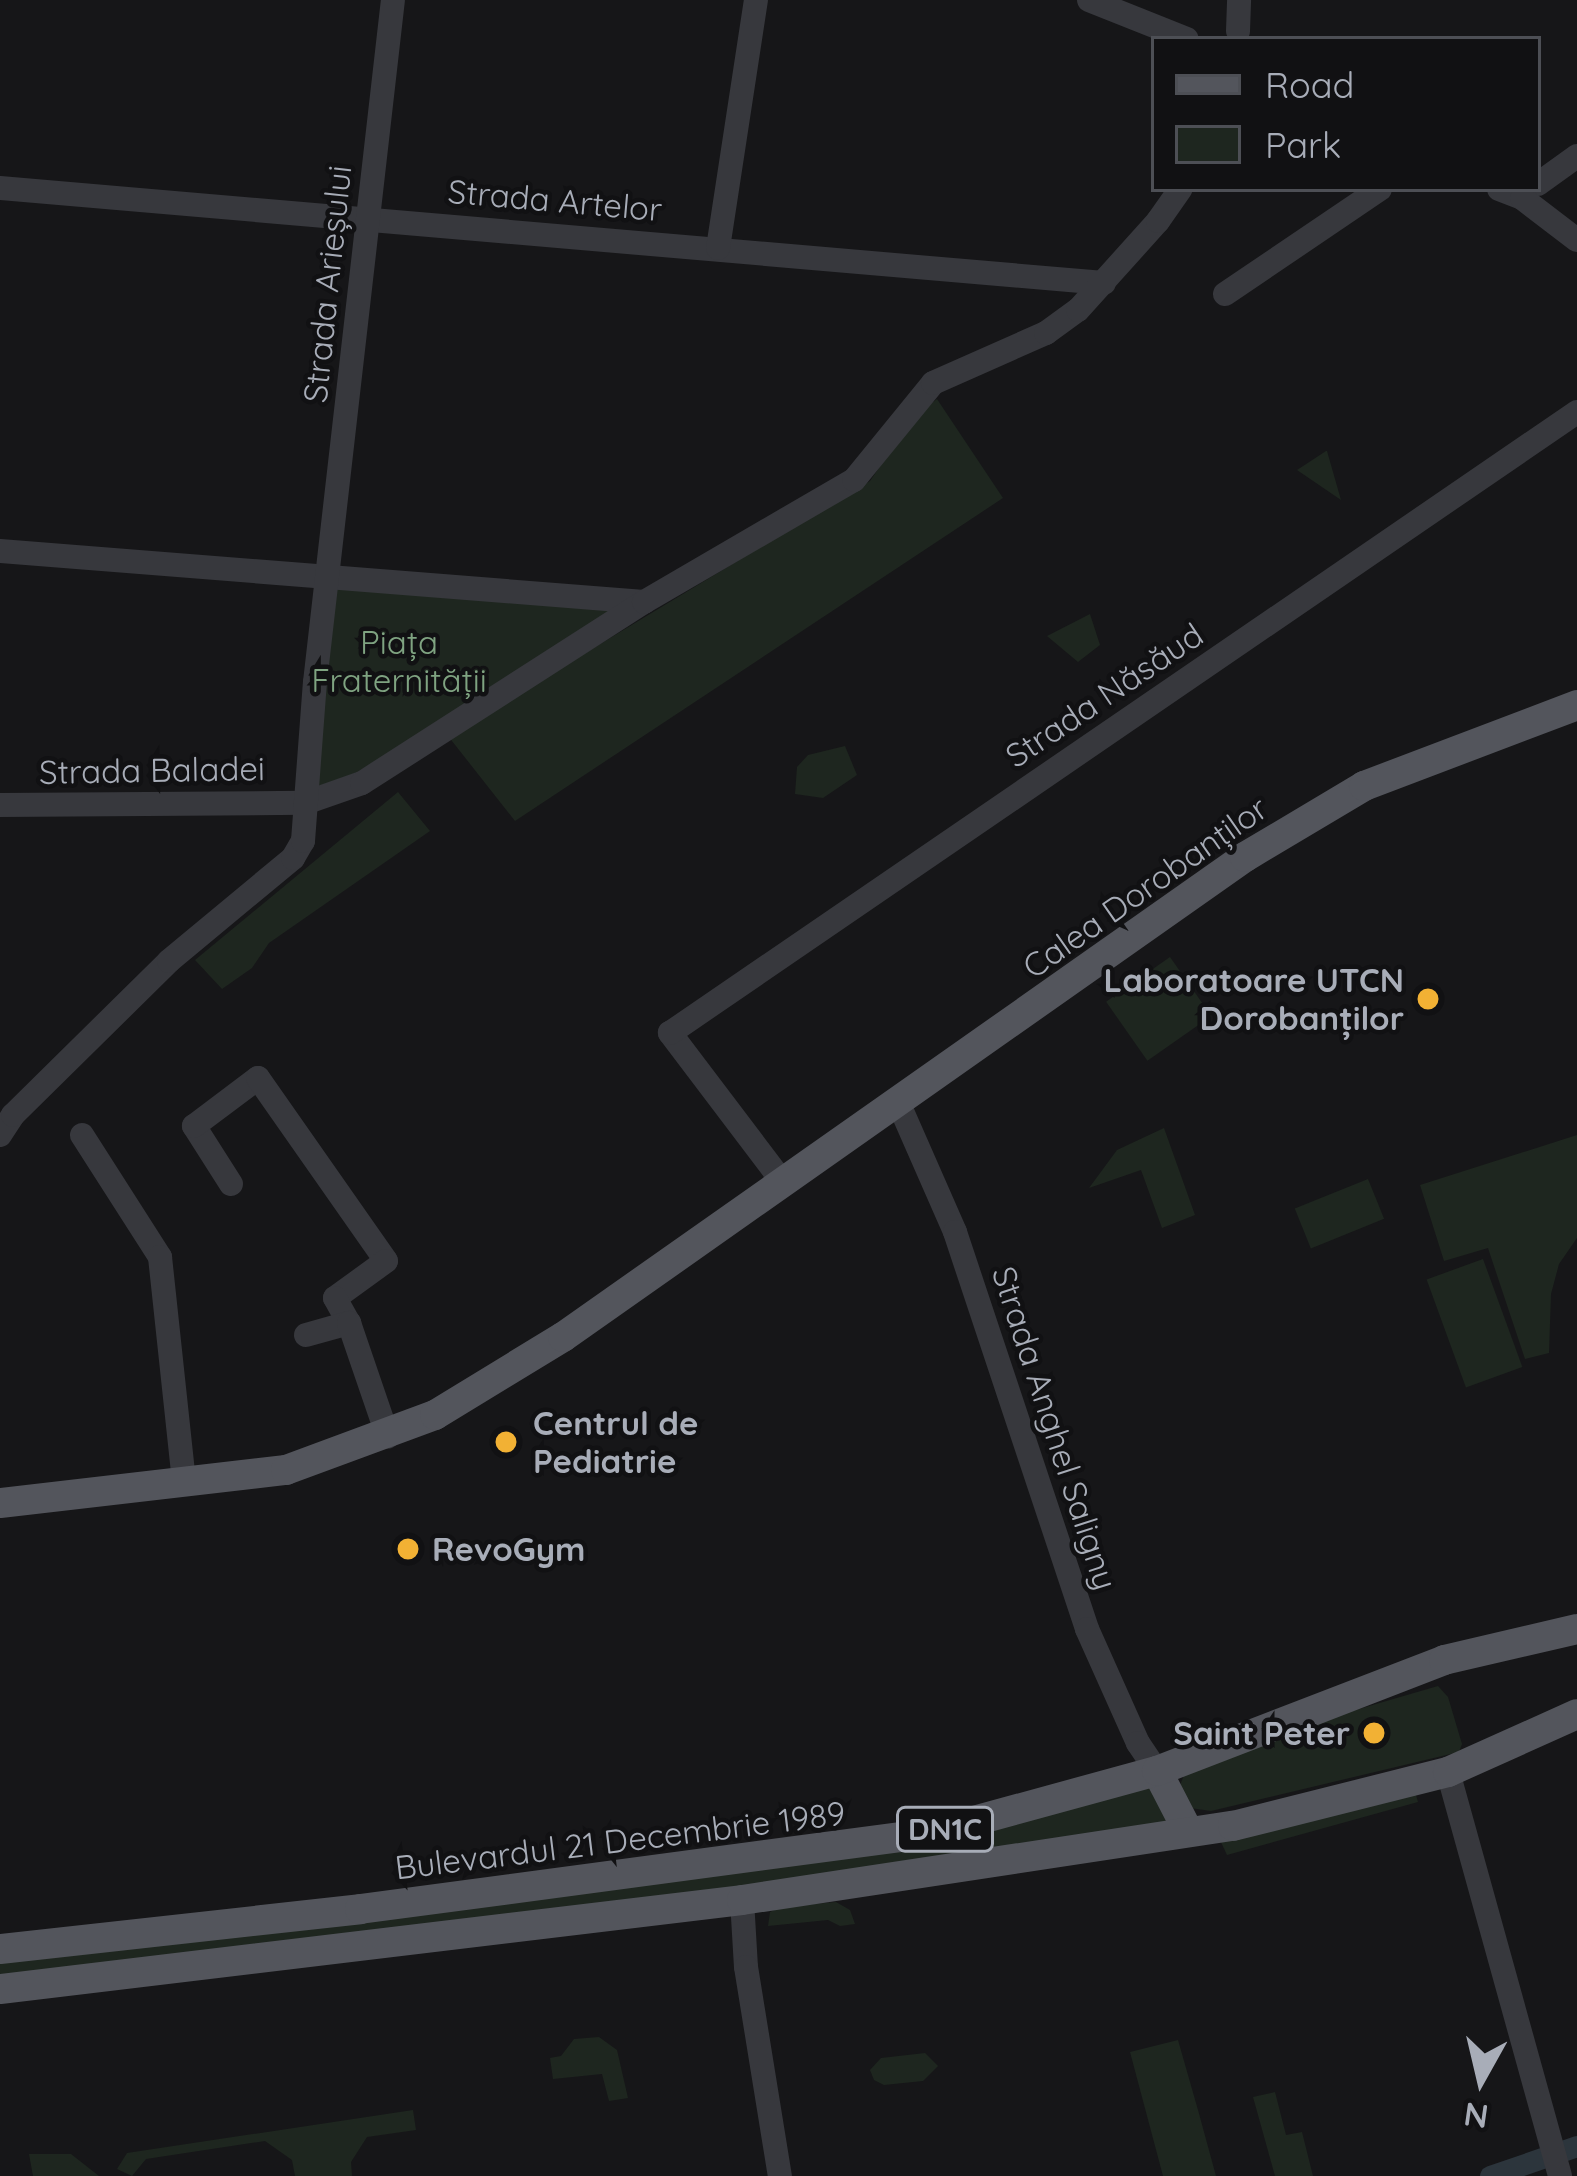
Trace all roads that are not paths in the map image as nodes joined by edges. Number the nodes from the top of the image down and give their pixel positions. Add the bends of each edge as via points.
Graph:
1 (393, 0) edge
2 (756, 0) edge
3 (1089, 0) edge
4 (1239, 0) edge
5 (1179, 36) edge
6 (1240, 36) edge
7 (1577, 156) edge
8 (1541, 179) edge
9 (0, 188) edge
10 (1178, 192) edge
11 (1376, 192) edge
12 (1525, 192) edge
13 (367, 217) junction
14 (1577, 240) edge
15 (718, 248) junction
16 (1104, 283) junction
17 (1225, 294) dead end
18 (1577, 412) edge
19 (0, 550) edge
20 (329, 574) junction
21 (644, 602) junction
22 (1577, 705) edge
23 (305, 803) junction
24 (0, 805) edge
25 (898, 1102) junction
26 (4, 1122) edge
27 (82, 1135) dead end
28 (782, 1181) junction
29 (231, 1184) dead end
30 (349, 1323) junction
31 (306, 1335) dead end
32 (388, 1437) junction
33 (184, 1484) junction
34 (0, 1503) edge
35 (1576, 1630) edge
36 (1577, 1714) edge
37 (1157, 1771) junction
38 (1448, 1772) junction
39 (1188, 1832) junction
40 (742, 1900) junction
41 (0, 1949) edge
42 (0, 1989) edge
43 (1559, 2172) edge
44 (780, 2176) edge

1 - 13 street, Strada Arieșului
2 - 15 street
3 - 5 street
4 - 6 street
7 - 8 street
9 - 13 street, Strada Artelor
10 - 16 street
11 - 17 street
12 - 14 street
13 - 15 street, Strada Artelor
13 - 20 street, Strada Arieșului
15 - 16 street, Strada Artelor
16 - 21 street via 1046,333 933,383 854,480
18 - 28 street, Strada Năsăud via 670,1034
19 - 20 street
20 - 21 street
20 - 23 street
21 - 23 street via 362,783
22 - 25 main road, Calea Dorobanților via 1442,753 1323,808
23 - 24 street, Strada Baladei
23 - 26 street via 304,841 293,858 169,961
25 - 28 main road, Calea Dorobanților
25 - 37 street, Strada Anghel Saligny via 963,1255 1087,1630
27 - 33 street via 160,1256
28 - 32 main road, Calea Dorobanților via 486,1388
29 - 30 street via 194,1126 257,1078 386,1261 334,1298
30 - 31 street
30 - 32 street
32 - 33 main road, Calea Dorobanților via 286,1470
33 - 34 main road, Calea Dorobanților
35 - 37 main road, Bulevardul 21 Decembrie 1989 / DN1C via 1431,1664
36 - 38 main road, DN1C
37 - 39 main road
37 - 41 main road, Bulevardul 21 Decembrie 1989 / DN1C via 874,1844
38 - 39 main road, DN1C via 1312,1810
38 - 43 street
39 - 40 main road, DN1C
40 - 42 main road, DN1C
40 - 44 street

